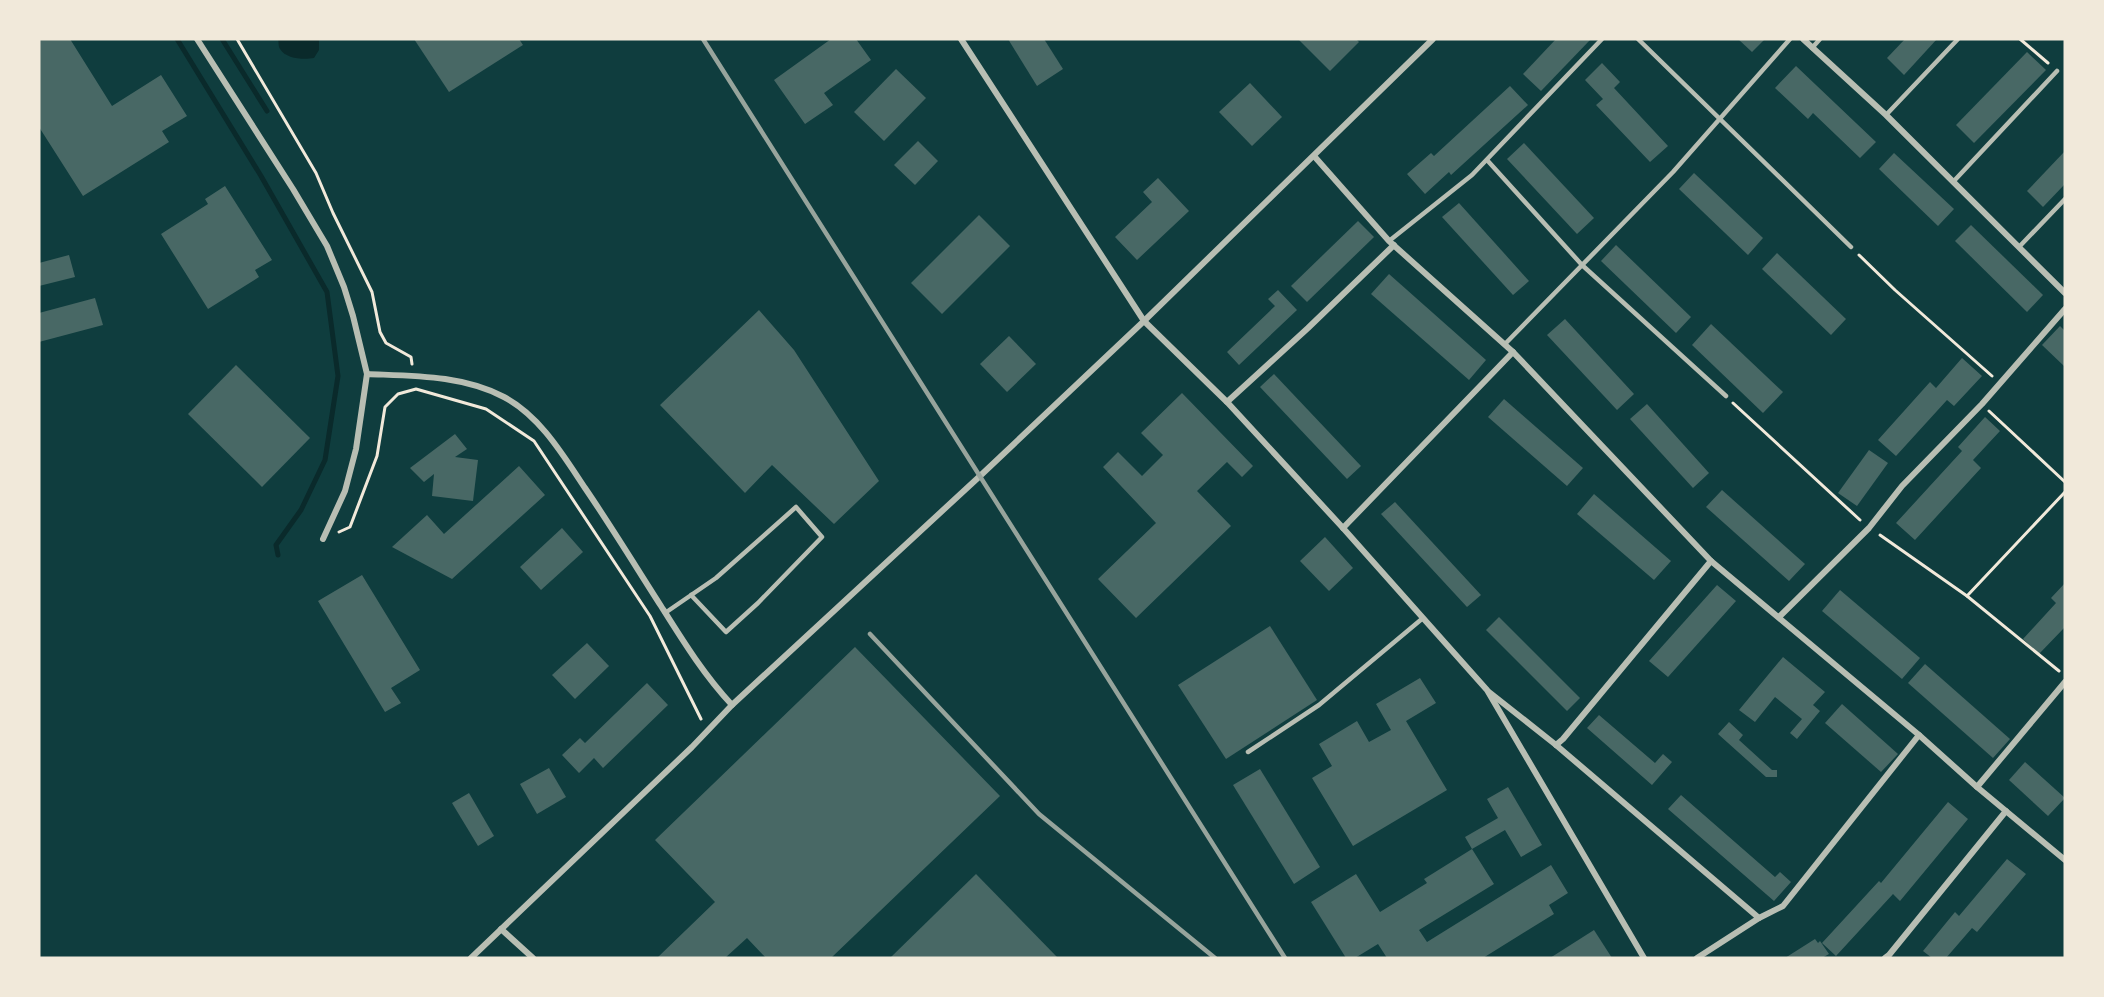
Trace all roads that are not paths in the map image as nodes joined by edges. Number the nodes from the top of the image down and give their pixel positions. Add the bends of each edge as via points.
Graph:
1 (197, 39) edge
2 (962, 39) edge
3 (1433, 39) edge
4 (1602, 39) edge
5 (1638, 39) edge
6 (1790, 39) edge
7 (1803, 39) edge
8 (1821, 39) edge
9 (1958, 39) edge
10 (1812, 48) junction
11 (2057, 71) road end
12 (1886, 115) junction
13 (1721, 119) junction
14 (1314, 156) junction
15 (1487, 160) junction
16 (1953, 182) junction
17 (2065, 199) edge
18 (1391, 243) junction
19 (1851, 247) road end
20 (2019, 247) junction
21 (1582, 265) junction
22 (2065, 293) edge
23 (2065, 309) edge
24 (1144, 321) junction
25 (1504, 344) junction
26 (1513, 352) junction
27 (367, 374) junction
28 (1726, 396) road end
29 (1227, 402) junction
30 (1343, 528) junction
31 (323, 538) road end
32 (1712, 561) junction
33 (691, 595) junction
34 (665, 613) junction
35 (1779, 617) junction
36 (1423, 618) junction
37 (2065, 682) edge
38 (1486, 690) junction
39 (732, 705) junction
40 (1919, 735) junction
41 (1556, 745) junction
42 (1248, 752) dead end
43 (1977, 788) junction
44 (2006, 811) junction
45 (2065, 860) edge
46 (1759, 918) junction
47 (501, 929) junction
48 (1889, 957) edge
49 (471, 958) edge
50 (533, 958) edge
51 (1644, 958) edge
52 (1697, 958) edge

1 - 27 street via 327,246 344,287
2 - 24 street
3 - 14 street
4 - 15 lane
5 - 13 lane
6 - 13 lane
7 - 10 street
8 - 10 lane
9 - 12 lane
10 - 12 street
11 - 16 lane
12 - 16 street
13 - 19 lane
13 - 21 lane
14 - 18 street
14 - 24 street
15 - 18 lane
15 - 21 lane
16 - 20 street
17 - 20 lane
18 - 25 street
18 - 29 street via 1308,328
20 - 22 street
21 - 25 lane
21 - 28 lane
23 - 35 street via 1982,404 1902,486 1869,528
24 - 29 street
24 - 39 street
25 - 26 street
26 - 30 street
26 - 32 street
27 - 31 street via 351,470
27 - 34 street via 451,380 484,388 528,413 558,447
29 - 30 street
30 - 36 street
32 - 35 street
32 - 41 street
33 - 33 lane via 716,578 796,507 822,537 726,632
33 - 34 lane
34 - 39 street via 711,682
35 - 40 street
36 - 38 street
36 - 42 lane via 1319,705
37 - 43 street
38 - 41 street
38 - 51 street
39 - 47 street
40 - 43 street
40 - 46 street via 1783,906
41 - 46 street
43 - 44 street
44 - 45 street
44 - 48 street
46 - 52 street
47 - 49 street
47 - 50 street

